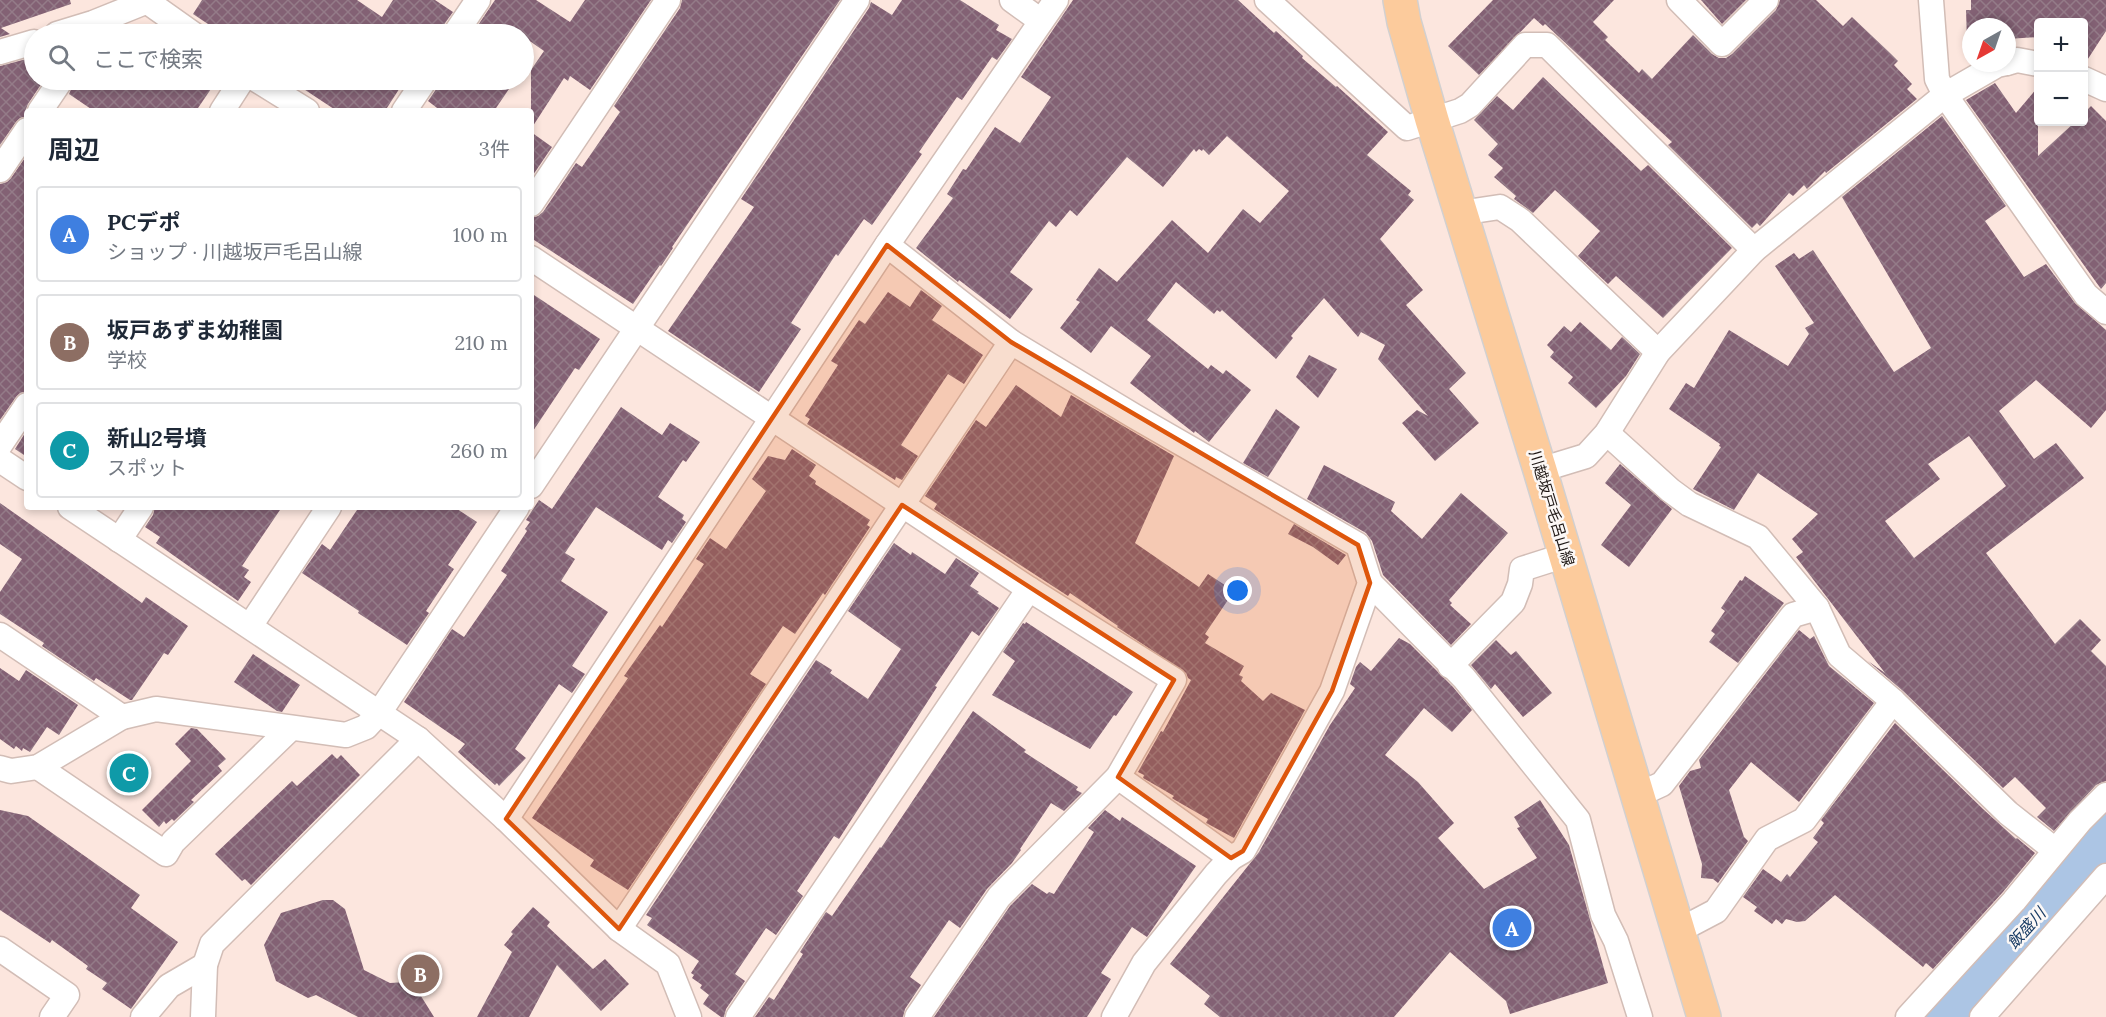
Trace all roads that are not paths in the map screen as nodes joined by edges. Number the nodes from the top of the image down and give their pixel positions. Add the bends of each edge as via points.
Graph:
1 (147, 0) edge
2 (478, 0) edge
3 (668, 0) edge
4 (857, 0) edge
5 (1012, 0) edge
6 (1056, 0) edge
7 (1267, 0) edge
8 (1400, 0) edge
9 (1679, 0) edge
10 (1766, 0) edge
11 (1931, 0) edge
12 (1041, 21) junction
13 (100, 24) edge
14 (179, 24) edge
15 (462, 24) edge
16 (24, 45) edge
17 (0, 52) edge
18 (2016, 60) edge
19 (2034, 63) edge
20 (1985, 72) edge
21 (2088, 81) edge
22 (2106, 89) edge
23 (54, 90) edge
24 (236, 90) edge
25 (273, 90) edge
26 (419, 90) edge
27 (1945, 95) junction
28 (42, 108) edge
29 (224, 108) edge
30 (302, 108) edge
31 (407, 108) edge
32 (1432, 120) junction
33 (24, 134) edge
34 (0, 170) edge
35 (534, 200) edge
36 (1460, 213) junction
37 (887, 245) junction
38 (1754, 250) junction
39 (534, 260) edge
40 (2106, 312) edge
41 (637, 328) junction
42 (1011, 342) junction
43 (1658, 352) junction
44 (24, 409) edge
45 (773, 418) junction
46 (1607, 433) junction
47 (0, 445) edge
48 (0, 460) edge
49 (1540, 470) junction
50 (24, 476) edge
51 (534, 482) edge
52 (902, 505) junction
53 (74, 510) edge
54 (139, 510) edge
55 (327, 510) edge
56 (515, 510) edge
57 (119, 540) junction
58 (1566, 555) junction
59 (1370, 583) junction
60 (1029, 589) junction
61 (1817, 608) junction
62 (250, 626) junction
63 (0, 635) edge
64 (1450, 666) junction
65 (1893, 701) junction
66 (379, 713) junction
67 (122, 717) junction
68 (291, 728) junction
69 (418, 739) junction
70 (38, 767) junction
71 (0, 768) edge
72 (1118, 777) junction
73 (1638, 795) junction
74 (2106, 795) edge
75 (506, 819) junction
76 (2055, 850) junction
77 (1231, 858) junction
78 (2106, 876) edge
79 (620, 930) junction
80 (1678, 931) junction
81 (0, 949) edge
82 (205, 965) junction
83 (52, 1017) edge
84 (143, 1017) edge
85 (203, 1017) edge
86 (689, 1017) edge
87 (738, 1017) edge
88 (917, 1017) edge
89 (1114, 1017) edge
90 (1640, 1017) edge
91 (1704, 1017) edge
92 (1908, 1017) edge
93 (1982, 1017) edge

1 - 13 street
1 - 14 street
2 - 15 street
3 - 35 street
4 - 41 street
5 - 12 street
6 - 12 street
7 - 32 street via 1407,128
8 - 32 main road, 川越坂戸毛呂山線
9 - 10 street via 1722,44
11 - 27 street via 1937,79
12 - 37 street
16 - 17 street
18 - 19 street
20 - 27 street
21 - 22 street
23 - 28 street
24 - 29 street
25 - 30 street
26 - 31 street
27 - 38 street
27 - 40 street via 2086,295
32 - 36 main road, 川越坂戸毛呂山線
32 - 38 street via 1470,105 1525,45 1547,45
33 - 34 street
36 - 43 street via 1500,207 1520,220
36 - 49 main road, 川越坂戸毛呂山線
37 - 42 street
37 - 45 street
38 - 43 street
39 - 41 street
41 - 45 street
41 - 51 street
42 - 52 street
42 - 59 street via 1358,545
43 - 46 street
44 - 47 street
45 - 52 street
45 - 75 street
46 - 49 street via 1586,456
46 - 61 street via 1689,504 1758,537
48 - 50 street
49 - 58 main road, 川越坂戸毛呂山線
52 - 60 street
52 - 79 street
53 - 57 street
54 - 57 street
55 - 62 street
56 - 66 street
57 - 62 street
58 - 64 street via 1522,569 1513,602
58 - 73 main road, 川越坂戸毛呂山線
59 - 64 street
59 - 77 street via 1332,690 1243,851
60 - 72 street via 1174,681
60 - 87 street
61 - 65 street via 1839,655
61 - 73 street via 1793,615 1662,784
62 - 66 street
63 - 67 street
64 - 90 street via 1464,678 1578,820 1603,915 1616,941
65 - 76 street via 2008,813
65 - 80 street via 1804,820 1767,839 1716,911
66 - 68 street via 366,727 346,735
66 - 69 street
67 - 68 street via 156,709
67 - 70 street
68 - 70 street via 173,842 166,854
69 - 75 street
69 - 82 street via 212,944
70 - 71 street via 11,771
72 - 77 street
72 - 88 street via 999,897
73 - 80 main road, 川越坂戸毛呂山線
74 - 76 street
75 - 79 street
76 - 92 street
77 - 89 street via 1144,963
78 - 93 street
79 - 86 street via 668,964
80 - 91 main road, 川越坂戸毛呂山線
81 - 83 street via 67,995
82 - 84 street via 169,986
82 - 85 street

